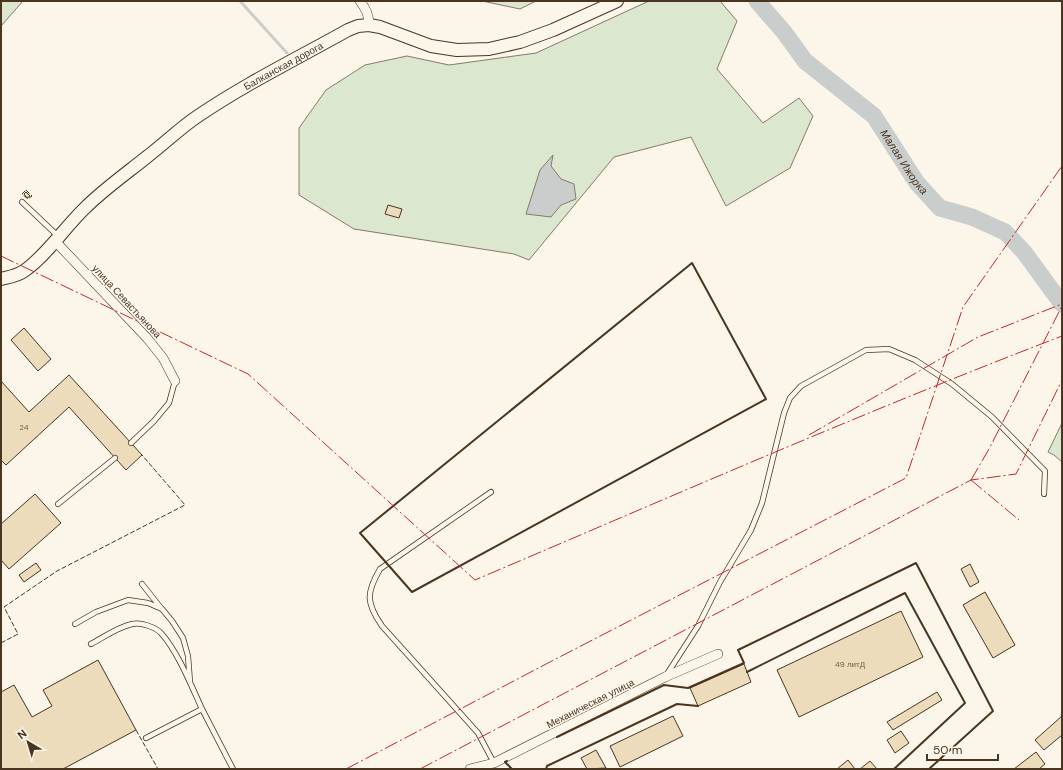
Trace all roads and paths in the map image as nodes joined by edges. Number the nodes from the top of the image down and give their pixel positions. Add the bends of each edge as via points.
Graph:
1 (360, 1) edge
2 (617, 1) edge
3 (369, 25) junction
4 (22, 202) dead end
5 (57, 239) junction
6 (1, 279) edge
7 (175, 381) joint
8 (131, 443) dead end
9 (115, 458) dead end
10 (491, 492) dead end
11 (1044, 494) dead end
12 (58, 504) dead end
13 (142, 584) dead end
14 (162, 609) junction
15 (75, 624) dead end
16 (91, 644) dead end
17 (718, 654) dead end
18 (665, 677) junction
19 (190, 682) junction
20 (202, 709) junction
21 (146, 738) dead end
22 (497, 766) edge
23 (233, 769) edge
24 (470, 769) edge

1 - 3 street via 366,9
2 - 3 street, Балканская дорога via 553,30 520,42 489,49 457,50 431,46
3 - 5 street, Балканская дорога via 348,30 196,117 113,183 85,208
4 - 5 lane
5 - 6 street, Балканская дорога via 23,272
5 - 7 street, улица Севастьянова via 147,338 163,358
7 - 8 lane via 169,403 154,422
9 - 12 lane
10 - 22 lane via 380,569 372,582 370,593 371,605 382,626 478,733
11 - 18 lane via 1045,471 986,412 952,384 915,360 889,349 866,350 801,386 790,398 762,503 751,530 720,582 698,626
13 - 14 lane
14 - 15 lane via 148,603 128,600 96,612
14 - 19 lane via 183,638 188,656
16 - 19 lane via 128,625 146,625 160,632 172,648
17 - 18 street, Механическая улица
18 - 22 street, Механическая улица
19 - 20 lane
20 - 21 lane
20 - 23 lane
22 - 24 street, Механическая улица

